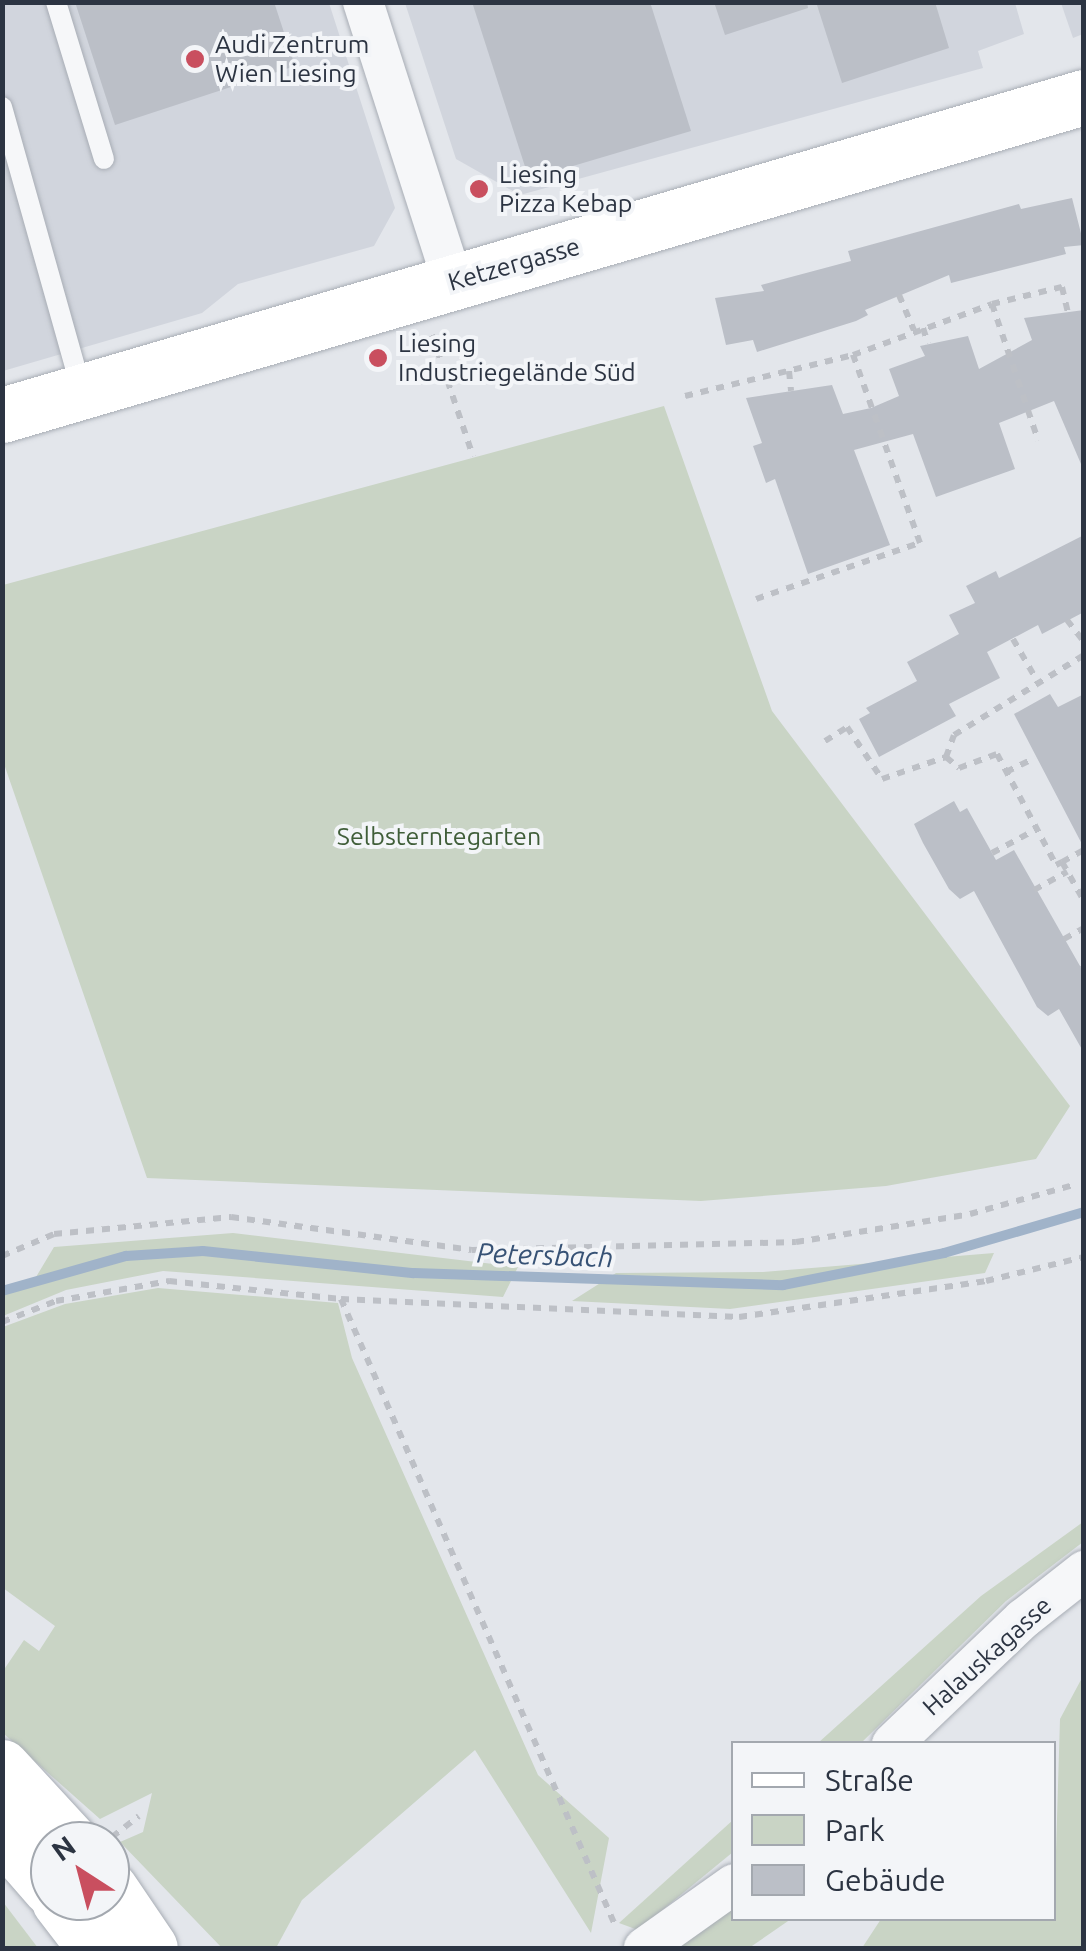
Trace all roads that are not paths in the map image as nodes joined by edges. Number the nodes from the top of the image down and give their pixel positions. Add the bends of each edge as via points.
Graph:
1 (56, 2) edge
2 (363, 2) edge
3 (1084, 97) edge
4 (2, 107) edge
5 (104, 159) dead end
6 (453, 282) junction
7 (82, 393) junction
8 (2, 415) edge
9 (1084, 1571) edge
10 (895, 1741) edge
11 (2, 1767) edge
12 (52, 1821) edge
13 (2, 1833) edge
14 (30, 1865) edge
15 (731, 1886) edge
16 (130, 1918) edge
17 (74, 1921) edge
18 (630, 1941) edge
19 (94, 1948) edge
20 (150, 1948) edge

1 - 5 lane
2 - 6 street
3 - 6 main road, Ketzergasse
4 - 7 lane
6 - 7 main road, Ketzergasse
7 - 8 main road, Ketzergasse
9 - 10 street, Halauskagasse via 1022,1619
11 - 12 main road
13 - 14 main road
15 - 18 street
16 - 20 main road
17 - 19 main road

